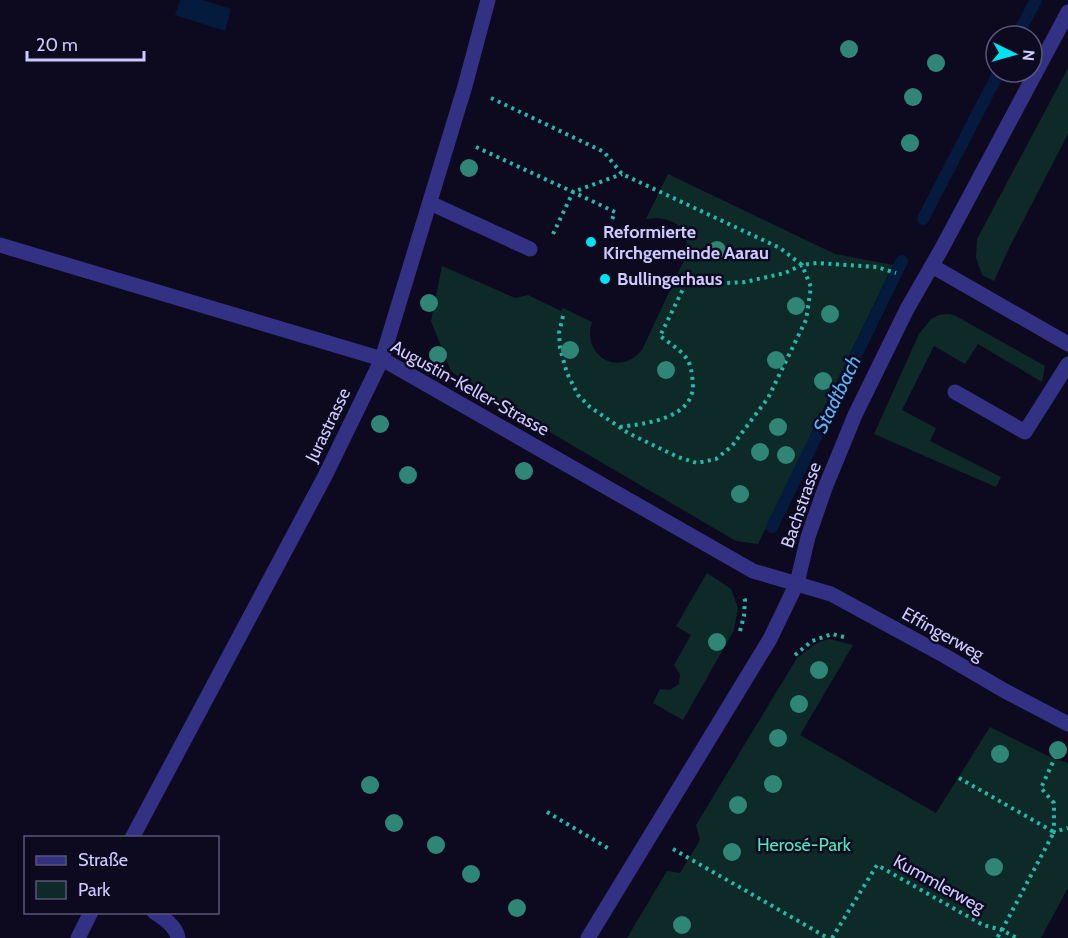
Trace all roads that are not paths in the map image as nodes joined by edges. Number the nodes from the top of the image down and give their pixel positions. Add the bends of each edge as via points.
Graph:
1 (488, 0) edge
2 (1068, 12) edge
3 (430, 203) junction
4 (0, 245) edge
5 (530, 249) dead end
6 (932, 266) junction
7 (1068, 344) edge
8 (382, 359) junction
9 (1068, 364) edge
10 (955, 392) dead end
11 (797, 583) junction
12 (1068, 724) edge
13 (133, 836) edge
14 (90, 914) edge
15 (157, 914) edge
16 (78, 938) edge
17 (178, 938) edge
18 (588, 938) edge

1 - 3 street, Jurastrasse
2 - 6 street, Bachstrasse
3 - 5 street
3 - 8 street, Jurastrasse
4 - 8 street, Augustin-Keller-Strasse
6 - 7 street
6 - 11 street, Bachstrasse via 855,415 818,508
8 - 11 street, Augustin-Keller-Strasse via 753,571
8 - 13 street, Jurastrasse via 325,476
9 - 10 street via 1025,432
11 - 12 street, Effingerweg via 831,594
11 - 18 street, Bachstrasse via 770,639
14 - 16 street
15 - 17 street

